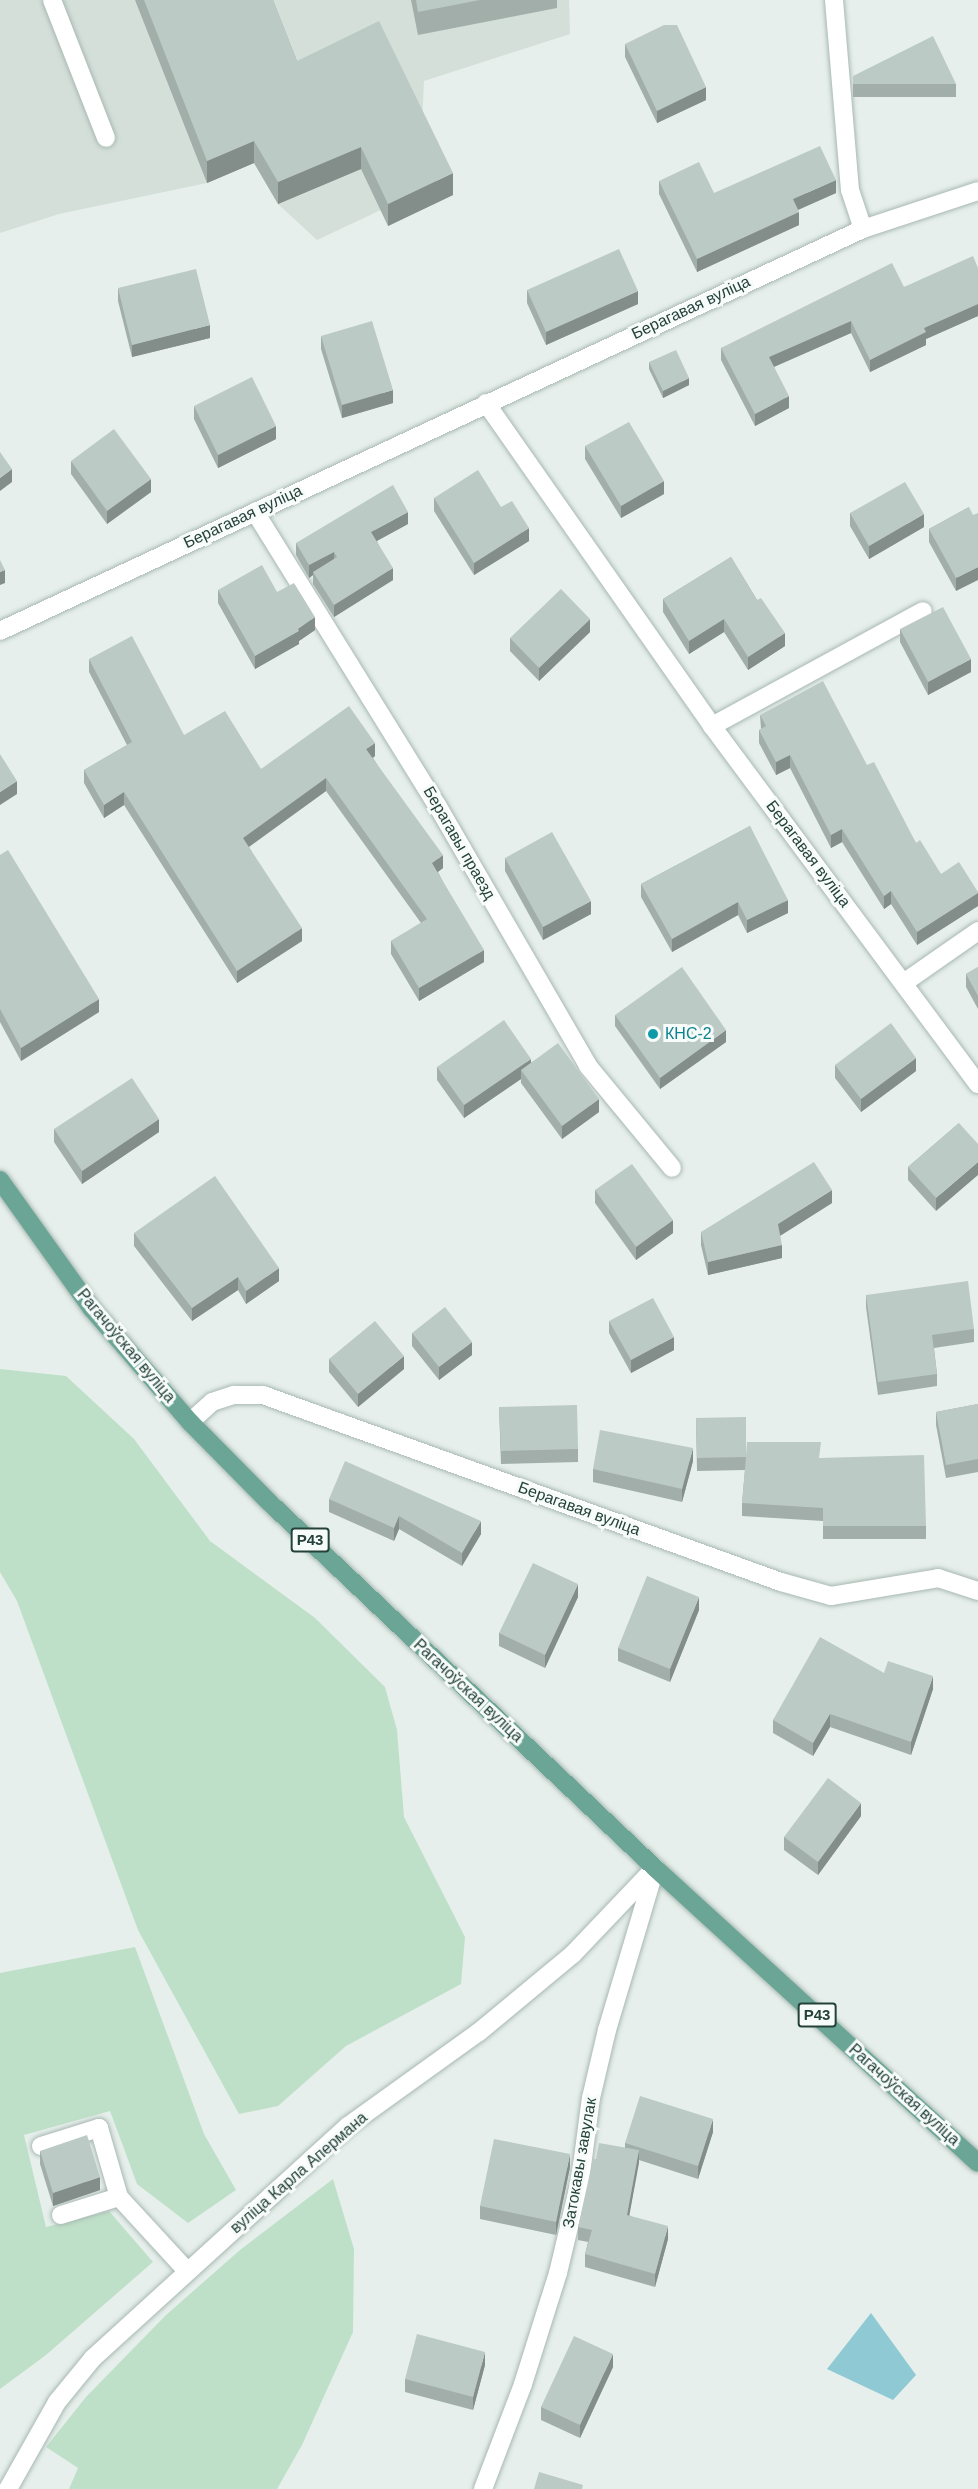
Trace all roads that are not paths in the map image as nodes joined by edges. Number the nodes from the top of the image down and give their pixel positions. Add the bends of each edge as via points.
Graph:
1 (52, 0) edge
2 (834, 0) edge
3 (106, 138) dead end
4 (978, 191) edge
5 (863, 229) junction
6 (486, 403) junction
7 (255, 512) junction
8 (923, 610) dead end
9 (0, 631) edge
10 (712, 726) junction
11 (978, 931) edge
12 (905, 982) junction
13 (978, 1084) edge
14 (672, 1168) dead end
15 (0, 1180) edge
16 (190, 1422) junction
17 (978, 1591) edge
18 (655, 1868) junction
19 (41, 2146) dead end
20 (978, 2163) edge
21 (119, 2197) junction
22 (61, 2215) dead end
23 (188, 2271) junction
24 (8, 2489) edge
25 (483, 2489) edge

1 - 3 street
2 - 5 street via 850,190
4 - 5 street, Берагавая вуліца
5 - 6 street, Берагавая вуліца
6 - 7 street, Берагавая вуліца
6 - 10 street, Берагавая вуліца
7 - 9 street, Берагавая вуліца
7 - 14 street, Берагавы праезд via 437,805 588,1066
8 - 10 street
10 - 12 street, Берагавая вуліца
11 - 12 street
12 - 13 street, Берагавая вуліца
15 - 16 main road, Рагачоўская вуліца / Р43 via 92,1309
16 - 17 street, Берагавая вуліца via 212,1402 234,1395 263,1395 781,1582 831,1596 938,1578
16 - 18 main road, Рагачоўская вуліца / Р43
18 - 20 main road, Рагачоўская вуліца / Р43
18 - 23 street, вуліца Карла Апермана via 573,1954 479,2032 348,2126
18 - 25 street, Затокавы завулак via 607,2030 591,2098 580,2181 558,2273 523,2384
19 - 21 street via 99,2128
21 - 22 street
21 - 23 street
23 - 24 street, вуліца Карла Апермана via 86,2367 57,2402 21,2459

